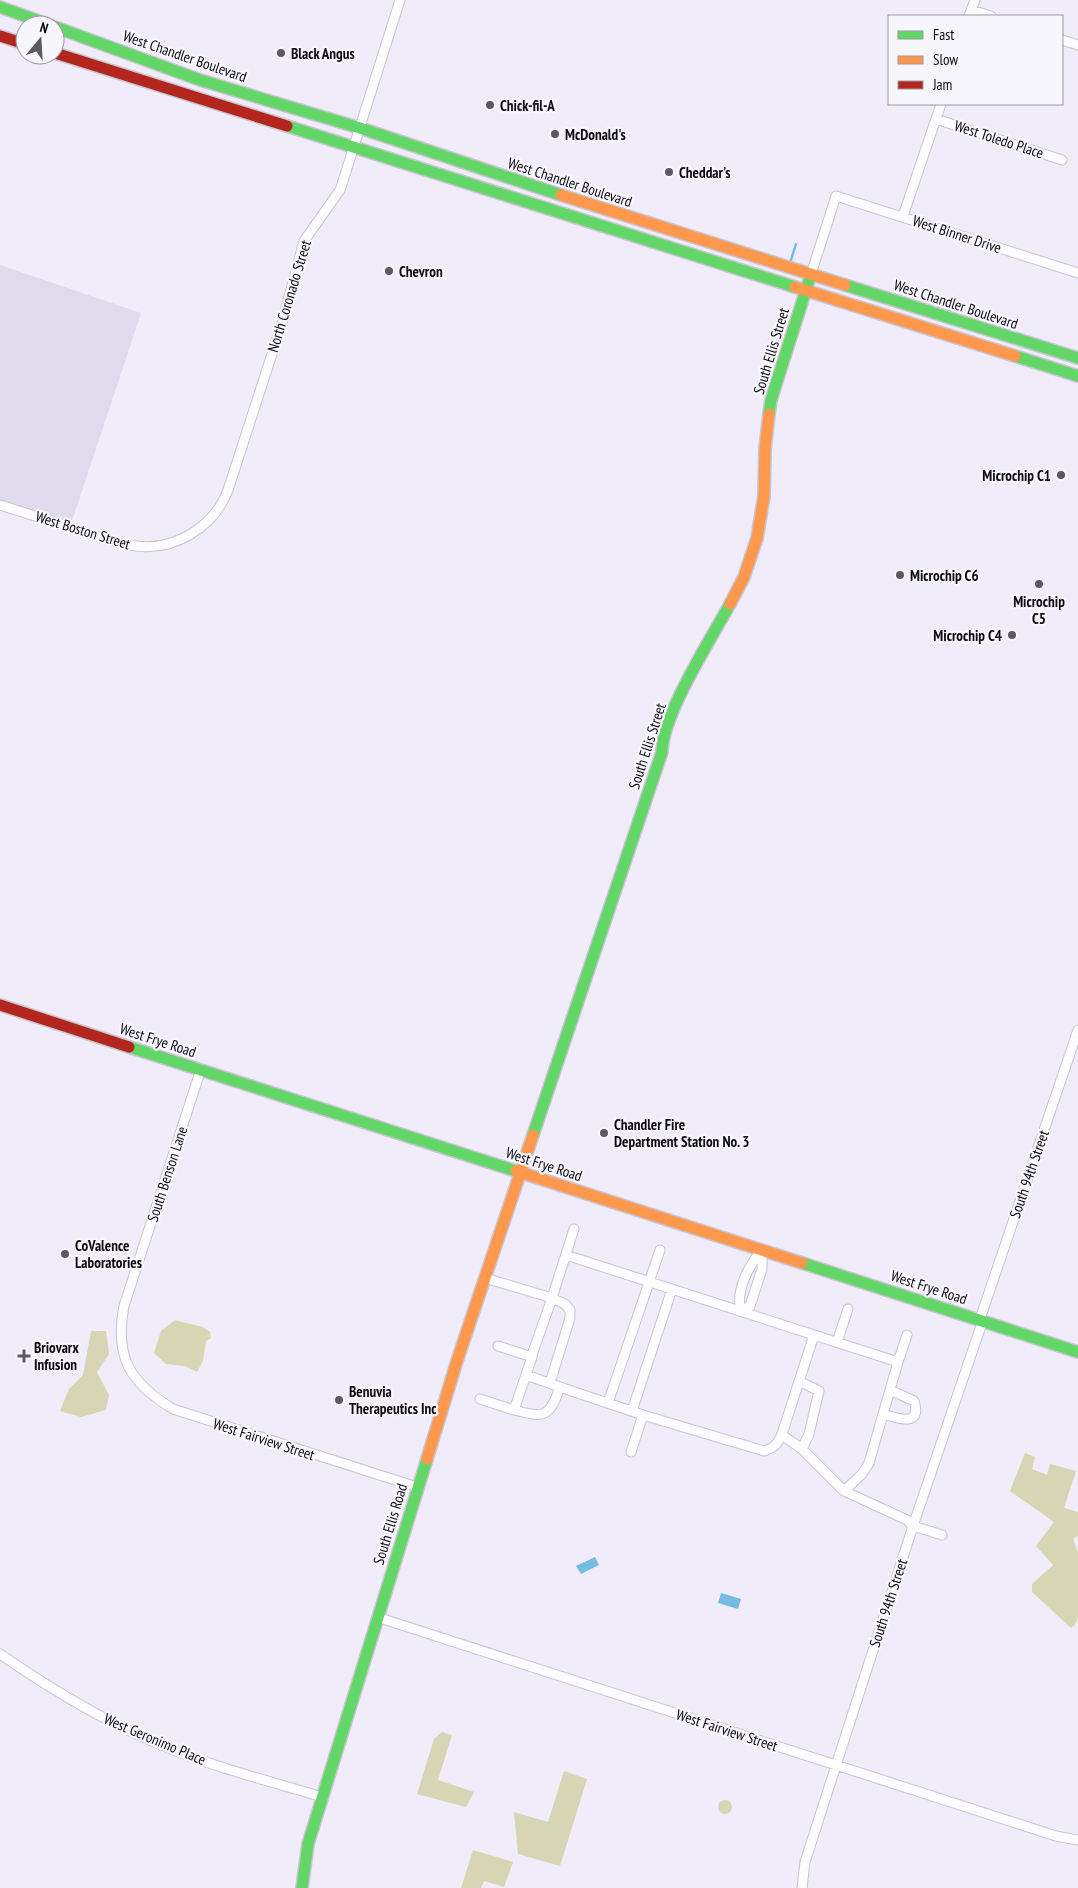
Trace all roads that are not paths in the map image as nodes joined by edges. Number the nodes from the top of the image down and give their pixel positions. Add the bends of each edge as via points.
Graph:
1 (400, 0) edge
2 (975, 0) edge
3 (0, 6) edge
4 (970, 13) edge
5 (24, 15) edge
6 (984, 15) edge
7 (65, 31) edge
8 (0, 36) edge
9 (1063, 40) edge
10 (15, 41) edge
11 (1078, 45) edge
12 (65, 57) edge
13 (941, 105) edge
14 (936, 119) junction
15 (360, 128) junction
16 (354, 148) junction
17 (1062, 160) dead end
18 (514, 198) junction
19 (578, 200) junction
20 (903, 216) junction
21 (1078, 273) edge
22 (811, 274) junction
23 (806, 290) junction
24 (1078, 358) edge
25 (1078, 376) edge
26 (0, 505) edge
27 (168, 545) joint
28 (0, 1005) edge
29 (1078, 1030) edge
30 (201, 1069) junction
31 (520, 1173) junction
32 (574, 1229) dead end
33 (660, 1250) dead end
34 (762, 1250) junction
35 (566, 1255) junction
36 (485, 1278) junction
37 (648, 1282) junction
38 (672, 1289) junction
39 (552, 1298) junction
40 (848, 1309) dead end
41 (741, 1312) junction
42 (981, 1320) junction
43 (814, 1335) junction
44 (907, 1335) dead end
45 (836, 1342) junction
46 (498, 1346) dead end
47 (1078, 1352) edge
48 (532, 1357) junction
49 (898, 1362) junction
50 (126, 1366) joint
51 (526, 1375) junction
52 (799, 1381) junction
53 (550, 1383) junction
54 (560, 1387) junction
55 (890, 1390) junction
56 (480, 1399) dead end
57 (608, 1403) junction
58 (514, 1410) junction
59 (632, 1411) junction
60 (883, 1414) junction
61 (643, 1415) junction
62 (782, 1435) junction
63 (802, 1449) junction
64 (631, 1452) dead end
65 (417, 1487) junction
66 (844, 1491) junction
67 (913, 1526) junction
68 (942, 1535) dead end
69 (377, 1617) junction
70 (0, 1654) edge
71 (836, 1765) junction
72 (322, 1797) junction
73 (1078, 1840) edge
74 (302, 1888) edge
75 (802, 1888) edge

1 - 15 street, North Coronado Street
2 - 4 street
3 - 5 street
4 - 6 street
7 - 15 street, West Chandler Boulevard via 200,80
8 - 10 street
9 - 11 street
12 - 16 street, West Chandler Boulevard
13 - 14 street
14 - 17 street, West Toledo Place
14 - 20 street
15 - 16 street, North Coronado Street
15 - 19 street, West Chandler Boulevard
16 - 18 street, West Chandler Boulevard
16 - 27 street, North Coronado Street via 340,190 309,232 301,250 282,323 225,498 200,528
18 - 19 street via 530,196 566,205
18 - 23 street, West Chandler Boulevard
19 - 22 street, West Chandler Boulevard
20 - 21 street, West Binner Drive
20 - 22 street, West Binner Drive via 836,196
22 - 23 street, South Ellis Street
22 - 24 street, West Chandler Boulevard
23 - 25 street, West Chandler Boulevard
23 - 31 street, South Ellis Street via 771,400 764,496 757,538 744,577 672,712 662,740 662,752
26 - 27 street, West Boston Street via 126,544 142,547
28 - 30 street, West Frye Road
29 - 42 street, South 94th Street
30 - 31 street, West Frye Road
30 - 50 street, South Benson Lane via 124,1306 120,1326
31 - 34 street, West Frye Road
31 - 36 street, South Ellis Road
32 - 35 street
33 - 37 street
34 - 41 street via 750,1265 738,1302
34 - 42 street, West Frye Road
35 - 37 street
35 - 39 street
36 - 39 street
36 - 65 street, South Ellis Road
37 - 38 street
37 - 57 street
38 - 41 street
38 - 59 street
39 - 48 street
39 - 53 street via 565,1304 570,1310 570,1318
40 - 45 street
41 - 43 street
42 - 47 street, West Frye Road
42 - 67 street, South 94th Street
43 - 45 street
43 - 52 street
44 - 49 street
45 - 49 street
46 - 48 street
48 - 51 street
49 - 55 street
50 - 65 street, West Fairview Street via 149,1394 172,1409
51 - 53 street
51 - 58 street
52 - 62 street
52 - 63 street via 816,1388 819,1395
53 - 54 street
54 - 57 street
54 - 58 street via 548,1413 540,1417
55 - 60 street
55 - 60 street via 914,1402 915,1414 905,1421
56 - 58 street
57 - 59 street
59 - 61 street
60 - 66 street via 869,1463
61 - 62 street via 764,1450 772,1449
61 - 64 street
62 - 63 street
63 - 66 street
65 - 69 street, South Ellis Road
66 - 67 street via 907,1520
67 - 68 street
67 - 71 street, South 94th Street
69 - 71 street, West Fairview Street
69 - 72 street, South Ellis Road
70 - 72 street, West Geronimo Place via 78,1704 138,1735 215,1764
71 - 73 street, West Fairview Street via 1056,1836
71 - 75 street, South 94th Street via 805,1862
72 - 74 street, South Ellis Road via 308,1844

